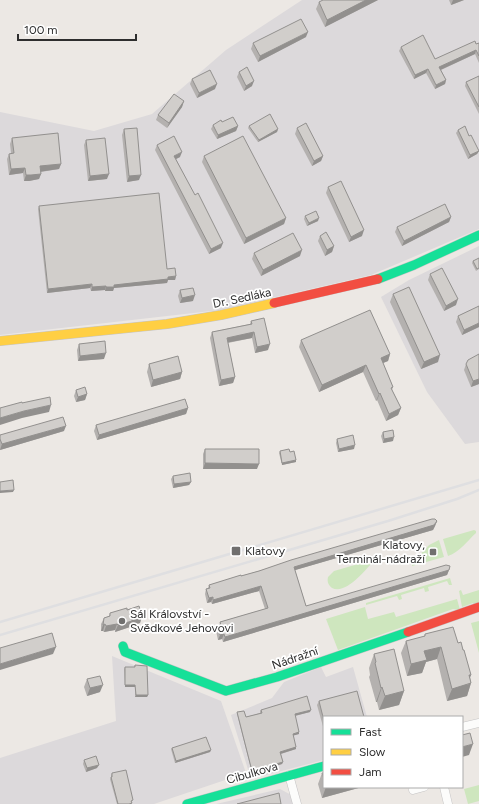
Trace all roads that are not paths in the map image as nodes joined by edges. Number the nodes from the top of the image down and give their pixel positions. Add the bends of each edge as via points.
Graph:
1 (479, 236) edge
2 (0, 341) edge
3 (479, 607) edge
4 (123, 646) dead end
5 (479, 723) edge
6 (463, 727) edge
7 (323, 766) edge
8 (289, 775) junction
9 (420, 788) edge
10 (444, 788) edge
11 (413, 790) dead end
12 (203, 802) edge
13 (187, 804) edge
14 (297, 804) edge
15 (448, 804) edge

1 - 2 street, Dr. Sedláka via 374,281 221,315 166,324
3 - 4 street, Nádražní via 277,677 226,691 125,652
5 - 6 street
7 - 8 street, Cibulkova
8 - 12 street, Cibulkova
8 - 14 street
9 - 11 street
10 - 15 street
12 - 13 street, Cibulkova

